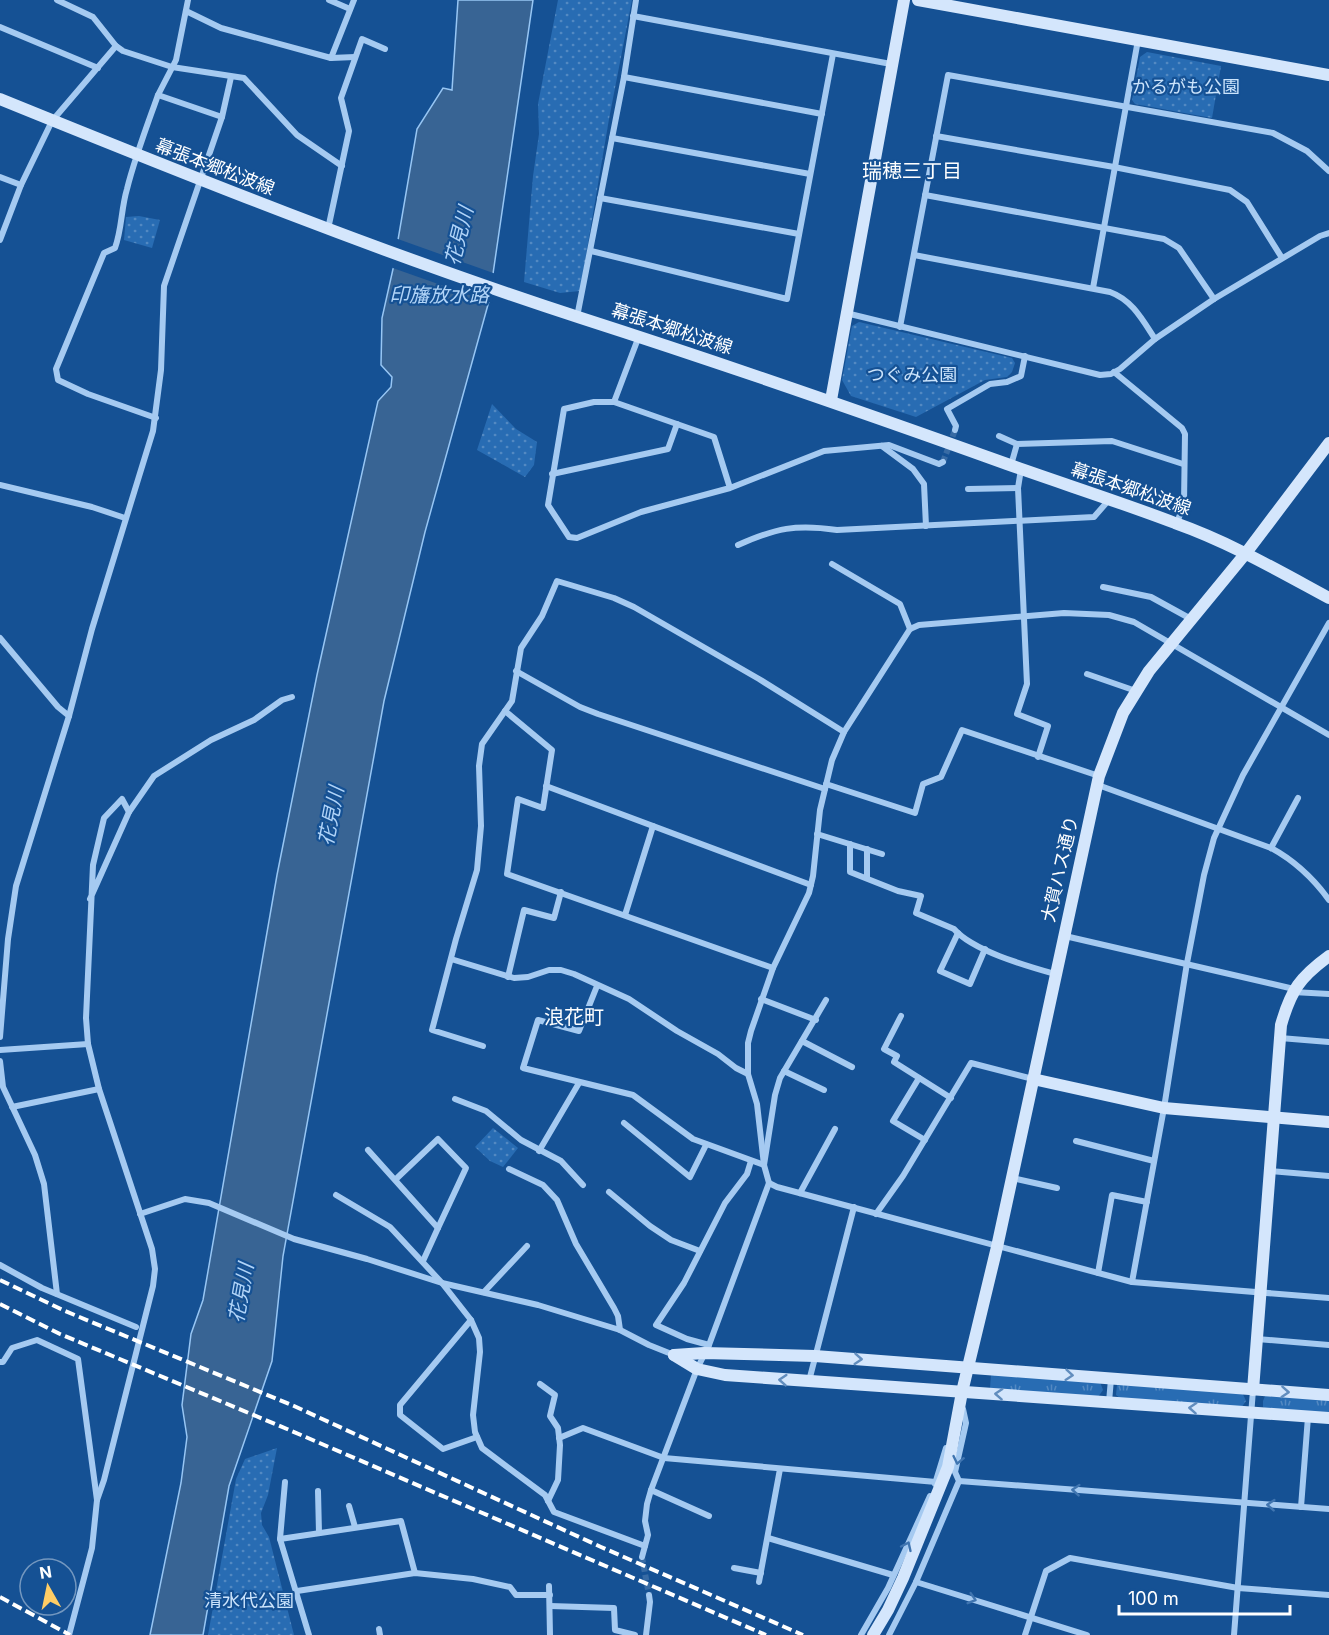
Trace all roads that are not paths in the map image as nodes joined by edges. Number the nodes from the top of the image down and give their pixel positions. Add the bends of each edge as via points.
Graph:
1 (57, 0) edge
2 (188, 0) edge
3 (329, 0) edge
4 (354, 0) edge
5 (636, 0) edge
6 (904, 0) edge
7 (918, 0) edge
8 (351, 9) junction
9 (186, 11) junction
10 (633, 16) junction
11 (0, 27) edge
12 (1138, 40) junction
13 (116, 46) junction
14 (385, 49) dead end
15 (833, 54) junction
16 (355, 57) junction
17 (331, 58) junction
18 (891, 64) junction
19 (172, 67) junction
20 (98, 68) junction
21 (1329, 75) edge
22 (231, 77) junction
23 (624, 77) junction
24 (158, 95) junction
25 (0, 99) edge
26 (1125, 108) junction
27 (822, 114) junction
28 (222, 117) junction
29 (52, 121) junction
30 (936, 136) junction
31 (612, 138) junction
32 (137, 156) junction
33 (342, 166) junction
34 (1114, 167) junction
35 (1329, 171) edge
36 (810, 174) junction
37 (0, 177) edge
38 (200, 180) junction
39 (21, 185) junction
40 (925, 195) junction
41 (600, 198) junction
42 (1104, 227) junction
43 (327, 229) junction
44 (1329, 233) edge
45 (799, 234) junction
46 (0, 240) edge
47 (591, 251) junction
48 (914, 255) junction
49 (1282, 258) junction
50 (1093, 288) junction
51 (1214, 299) junction
52 (845, 313) junction
53 (577, 317) junction
54 (900, 327) junction
55 (639, 336) junction
56 (1155, 339) junction
57 (1025, 356) junction
58 (1114, 372) junction
59 (831, 400) junction
60 (614, 402) junction
61 (156, 418) junction
62 (677, 424) junction
63 (955, 430) tunnel mouth
64 (999, 436) dead end
65 (1329, 443) edge
66 (1017, 444) junction
67 (882, 446) junction
68 (943, 462) dead end
69 (1183, 464) junction
70 (1016, 467) junction
71 (552, 474) junction
72 (0, 485) edge
73 (730, 488) junction
74 (1018, 488) junction
75 (968, 489) dead end
76 (1108, 501) junction
77 (125, 518) junction
78 (1020, 520) junction
79 (1177, 523) junction
80 (926, 526) junction
81 (738, 545) dead end
82 (1246, 553) junction
83 (832, 564) dead end
84 (1103, 587) dead end
85 (1329, 598) edge
86 (1024, 618) junction
87 (1191, 619) junction
88 (1329, 623) edge
89 (910, 629) junction
90 (0, 638) edge
91 (1171, 643) junction
92 (516, 671) junction
93 (1087, 674) dead end
94 (1136, 691) junction
95 (292, 697) dead end
96 (1282, 707) junction
97 (505, 711) junction
98 (69, 716) junction
99 (844, 732) junction
100 (1329, 735) edge
101 (1038, 757) junction
102 (1098, 781) junction
103 (546, 786) junction
104 (825, 786) junction
105 (1298, 798) dead end
106 (129, 812) junction
107 (652, 826) junction
108 (1218, 828) junction
109 (817, 834) junction
110 (850, 844) junction
111 (1271, 848) junction
112 (867, 849) junction
113 (882, 854) dead end
114 (867, 878) junction
115 (811, 885) junction
116 (561, 892) junction
117 (90, 899) junction
118 (1329, 900) edge
119 (625, 915) junction
120 (958, 933) junction
121 (1064, 936) junction
122 (985, 949) junction
123 (1329, 956) edge
124 (451, 959) junction
125 (1187, 963) junction
126 (773, 968) junction
127 (1055, 974) junction
128 (508, 977) junction
129 (597, 986) junction
130 (1293, 990) junction
131 (1329, 994) edge
132 (761, 999) junction
133 (826, 1000) dead end
134 (901, 1016) dead end
135 (816, 1020) junction
136 (0, 1037) edge
137 (1280, 1038) junction
138 (802, 1041) junction
139 (1329, 1042) edge
140 (88, 1044) junction
141 (483, 1046) dead end
142 (0, 1050) edge
143 (0, 1061) edge
144 (852, 1067) dead end
145 (784, 1071) junction
146 (748, 1074) junction
147 (919, 1078) junction
148 (1033, 1079) junction
149 (579, 1083) junction
150 (1, 1087) edge
151 (99, 1089) junction
152 (824, 1090) dead end
153 (951, 1098) junction
154 (455, 1099) dead end
155 (12, 1107) junction
156 (1164, 1108) junction
157 (1274, 1116) junction
158 (1329, 1122) edge
159 (624, 1123) dead end
160 (835, 1129) dead end
161 (925, 1140) junction
162 (1076, 1141) dead end
163 (706, 1145) junction
164 (368, 1150) dead end
165 (539, 1150) junction
166 (751, 1161) junction
167 (1154, 1161) junction
168 (764, 1165) junction
169 (509, 1169) dead end
170 (1270, 1171) junction
171 (1329, 1176) edge
172 (1012, 1178) junction
173 (395, 1180) junction
174 (769, 1183) junction
175 (583, 1185) dead end
176 (1057, 1188) dead end
177 (609, 1192) dead end
178 (800, 1193) junction
179 (336, 1195) dead end
180 (1147, 1202) junction
181 (854, 1207) junction
182 (140, 1214) junction
183 (876, 1214) junction
184 (438, 1228) junction
185 (527, 1246) dead end
186 (997, 1247) junction
187 (700, 1251) junction
188 (423, 1261) junction
189 (0, 1265) edge
190 (1098, 1273) junction
191 (1132, 1282) junction
192 (442, 1283) junction
193 (484, 1292) junction
194 (1261, 1293) junction
195 (57, 1294) junction
196 (1329, 1298) edge
197 (471, 1320) junction
198 (136, 1327) dead end
199 (620, 1330) junction
200 (1257, 1339) junction
201 (1329, 1345) edge
202 (707, 1349) junction
203 (674, 1354) junction
204 (815, 1356) junction
205 (0, 1362) edge
206 (969, 1367) junction
207 (697, 1369) junction
208 (1111, 1378) junction
209 (809, 1382) junction
210 (540, 1384) dead end
211 (1253, 1390) junction
212 (1329, 1395) edge
213 (962, 1397) junction
214 (1108, 1402) junction
215 (1252, 1413) junction
216 (1308, 1417) junction
217 (1329, 1418) edge
218 (477, 1437) junction
219 (559, 1438) junction
220 (664, 1458) junction
221 (780, 1469) junction
222 (959, 1481) junction
223 (285, 1482) dead end
224 (936, 1482) junction
225 (651, 1490) junction
226 (318, 1491) dead end
227 (97, 1500) junction
228 (548, 1501) junction
229 (1245, 1503) junction
230 (349, 1506) dead end
231 (1301, 1507) junction
232 (1329, 1509) edge
233 (709, 1516) dead end
234 (355, 1527) junction
235 (319, 1533) junction
236 (768, 1538) junction
237 (280, 1539) junction
238 (645, 1546) junction
239 (642, 1557) tunnel mouth
240 (734, 1568) dead end
241 (415, 1573) junction
242 (760, 1574) junction
243 (893, 1575) junction
244 (759, 1582) dead end
245 (916, 1582) junction
246 (549, 1586) dead end
247 (1238, 1588) junction
248 (297, 1591) junction
249 (550, 1594) junction
250 (649, 1595) tunnel mouth
251 (1329, 1595) edge
252 (550, 1606) junction
253 (1031, 1618) junction
254 (69, 1635) edge
255 (309, 1635) edge
256 (550, 1635) edge
257 (635, 1635) edge
258 (646, 1635) edge
259 (861, 1635) edge
260 (873, 1635) edge
261 (889, 1635) edge
262 (1026, 1635) edge
263 (1087, 1635) edge
264 (1234, 1635) edge

1 - 13 street via 93,17
2 - 9 street
3 - 8 street
4 - 8 street
5 - 10 street
6 - 18 street
7 - 12 street
8 - 17 street
9 - 17 street via 221,28
9 - 19 street
10 - 15 street
10 - 23 street
11 - 20 street
12 - 21 street
12 - 26 street
13 - 19 street
13 - 20 street
14 - 16 street via 362,39
15 - 18 street
15 - 27 street
16 - 17 street
16 - 33 street via 341,98 349,131
18 - 52 street
19 - 22 street
19 - 24 street
20 - 29 street
22 - 28 street
22 - 33 street via 244,78 297,135
23 - 27 street
23 - 31 street
24 - 28 street
24 - 32 street
25 - 29 street, 幕張本郷松波線
26 - 30 street via 948,75
26 - 34 street
26 - 35 street via 1273,133 1307,151
27 - 36 street
28 - 38 street
29 - 32 street, 幕張本郷松波線
29 - 39 street
30 - 34 street
30 - 40 street
31 - 36 street
31 - 41 street
32 - 38 street, 幕張本郷松波線
32 - 61 street via 121,211 121,233 115,248 104,253 56,369 58,380
33 - 43 street
34 - 42 street
34 - 49 street via 1230,190 1251,207
36 - 45 street
37 - 39 street
38 - 43 street, 幕張本郷松波線
38 - 61 street via 164,286
39 - 46 street
40 - 42 street
40 - 48 street
41 - 45 street
41 - 47 street
42 - 50 street
42 - 51 street via 1164,239 1179,248
43 - 53 street, 幕張本郷松波線
44 - 49 street
45 - 47 street via 787,299
47 - 53 street
48 - 50 street
48 - 54 street
49 - 51 street
50 - 56 street via 1122,296
51 - 56 street
52 - 54 street
52 - 59 street
53 - 55 street, 幕張本郷松波線
54 - 57 street
55 - 59 street, 幕張本郷松波線
55 - 60 street
56 - 58 street
57 - 58 street via 1100,375
57 - 63 street via 1021,376 990,384 946,408
58 - 69 street via 1182,428
59 - 70 street, 幕張本郷松波線
60 - 62 street
60 - 71 street via 564,409
61 - 77 street
62 - 71 street via 668,449
62 - 73 street via 714,437
64 - 66 street
65 - 82 street, 大賀ハス通り
66 - 69 street via 1112,441
66 - 70 street
67 - 68 street
67 - 73 street via 824,451
67 - 80 street via 913,470 924,484
69 - 79 street via 1184,503
70 - 74 street
70 - 76 street, 幕張本郷松波線
71 - 73 street via 548,505 569,537 577,538 641,512
72 - 77 street
74 - 75 street
74 - 78 street
76 - 78 street via 1094,517
76 - 79 street, 幕張本郷松波線
77 - 98 street
78 - 80 street
78 - 86 street
79 - 82 street, 幕張本郷松波線
80 - 81 street via 781,528
82 - 85 street, 幕張本郷松波線
82 - 87 street, 大賀ハス通り
83 - 89 street via 900,604
84 - 87 street via 1151,597
86 - 89 street via 919,625
86 - 91 street via 1064,613 1109,615 1134,622
86 - 101 street via 1028,684 1017,714 1048,726
87 - 91 street, 大賀ハス通り
88 - 96 street
89 - 99 street
90 - 98 street
91 - 94 street, 大賀ハス通り
91 - 96 street
92 - 97 street via 512,701
92 - 99 street via 521,648 542,616 557,582 634,607
92 - 104 street via 598,714
93 - 94 street
94 - 102 street, 大賀ハス通り via 1123,713
95 - 106 street via 154,776
96 - 100 street
96 - 108 street
97 - 103 street via 552,750
97 - 124 street via 482,744 477,870
98 - 136 street via 16,886
99 - 104 street
101 - 102 street
101 - 104 street via 962,730 941,777 923,784 915,813
102 - 108 street
102 - 121 street, 大賀ハス通り
103 - 107 street
103 - 116 street via 543,808 518,799 507,874
104 - 109 street
105 - 111 street
106 - 117 street
106 - 117 street via 122,799 104,818
107 - 115 street
107 - 119 street
108 - 111 street
108 - 125 street via 1204,875
109 - 110 street
109 - 115 street
110 - 112 street
110 - 114 street via 850,872
111 - 118 street via 1312,878
112 - 113 street
112 - 114 street
114 - 120 street via 921,896 916,913
115 - 126 street
116 - 119 street
116 - 128 street via 555,918 524,910
117 - 140 street
119 - 126 street
120 - 122 street
120 - 122 street via 940,971 970,984
121 - 125 street
121 - 127 street, 大賀ハス通り
122 - 127 street
123 - 130 street
124 - 128 street
124 - 141 street via 432,1030
125 - 130 street
125 - 156 street
126 - 132 street
127 - 148 street, 大賀ハス通り
128 - 129 street via 561,970
129 - 146 street via 629,999
129 - 149 street via 579,1031 538,1020 523,1068
130 - 131 street
130 - 137 street
132 - 135 street
132 - 146 street via 748,1043
133 - 135 street
134 - 147 street via 884,1049 897,1056 894,1062
135 - 138 street
137 - 139 street
137 - 157 street
138 - 144 street
138 - 145 street
140 - 142 street
140 - 151 street
143 - 150 street
145 - 152 street
145 - 168 street via 775,1095
146 - 168 street via 757,1104
147 - 153 street
147 - 161 street via 893,1121
148 - 153 street via 971,1063
148 - 156 street
148 - 172 street, 大賀ハス通り
149 - 163 street via 633,1095
149 - 165 street
150 - 155 street
151 - 155 street
151 - 182 street
153 - 161 street
154 - 165 street via 486,1111 520,1140
155 - 195 street via 44,1184
156 - 157 street
156 - 167 street
157 - 158 street
157 - 170 street
159 - 163 street via 690,1177
160 - 178 street
161 - 183 street
162 - 167 street
163 - 166 street
164 - 173 street
165 - 175 street via 561,1161
166 - 168 street
166 - 187 street
167 - 180 street
168 - 174 street
169 - 199 street via 543,1185 557,1200 576,1244 618,1316
170 - 171 street
170 - 194 street
172 - 176 street
172 - 186 street, 大賀ハス通り
173 - 184 street
173 - 184 street via 438,1139 466,1168
174 - 178 street
174 - 202 street
177 - 187 street via 657,1231
178 - 181 street
179 - 188 street via 390,1227
180 - 190 street via 1112,1195
180 - 191 street
181 - 183 street
181 - 204 street
182 - 192 street via 191,1199 294,1239
182 - 227 street via 152,1249 153,1286
183 - 186 street
184 - 188 street
185 - 193 street
186 - 190 street
186 - 206 street, 大賀ハス通り
187 - 202 street via 656,1325
188 - 192 street
189 - 195 street
190 - 191 street
191 - 194 street
192 - 193 street
192 - 197 street
193 - 199 street
194 - 196 street
194 - 200 street
195 - 198 street
197 - 218 street via 480,1352 473,1415
197 - 218 street via 400,1405 400,1415 444,1449
199 - 203 street
200 - 201 street
200 - 211 street
202 - 203 street
202 - 204 street
202 - 207 street
203 - 207 street
204 -> 206 street
204 - 209 street
205 - 227 street via 12,1347 37,1340 78,1359
206 -> 208 street
206 - 213 street, 大賀ハス通り
209 -> 207 street via 725,1376
207 - 220 street
208 - 211 street
208 - 214 street
209 - 213 street
210 - 219 street via 555,1395 550,1416
211 -> 212 street
211 - 215 street
214 -> 213 street
213 -> 222 street via 966,1423 955,1472
213 - 224 street via 951,1422
213 - 260 street, 大賀ハス通り via 948,1467 903,1578
215 -> 214 street
215 - 216 street
215 - 229 street
216 - 217 street
216 - 231 street
218 - 228 street via 482,1448
219 - 220 street via 583,1428
219 - 228 street via 558,1480
220 - 221 street
220 - 225 street
221 - 224 street
221 - 236 street
229 -> 222 street
222 - 245 street
223 - 237 street
243 -> 224 street
225 - 233 street
225 - 238 street via 646,1504
226 - 235 street
227 - 254 street via 92,1548
228 - 238 street via 554,1512
231 -> 229 street
229 - 247 street
230 - 234 street
231 - 232 street
234 - 235 street
234 - 241 street via 401,1521
235 - 237 street
236 - 242 street
236 - 243 street
237 - 248 street
238 - 239 street
240 - 242 street
241 - 248 street
241 - 249 street via 473,1578 510,1587 516,1595
242 - 244 street
243 - 259 street
245 -> 253 street
245 - 261 street
246 - 249 street
247 - 251 street
247 - 253 street via 1070,1558 1046,1571
247 - 264 street
248 - 255 street
249 - 252 street
250 - 258 street
252 - 256 street
252 - 257 street via 614,1608 615,1630
253 - 262 street
253 - 263 street

